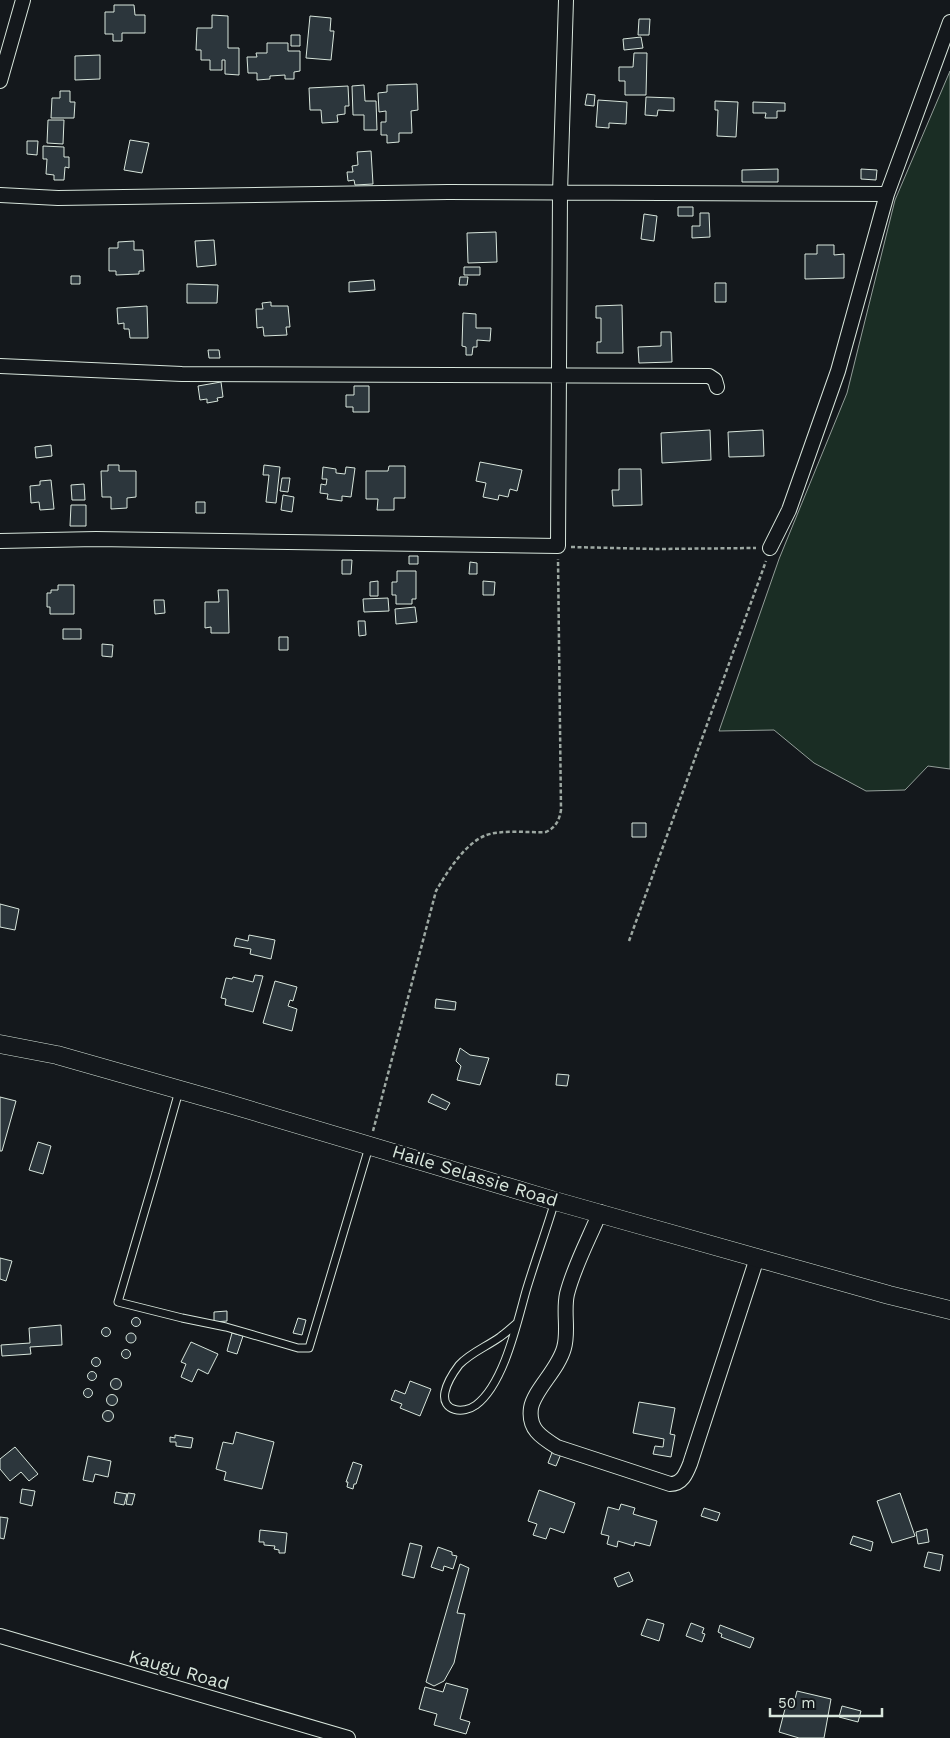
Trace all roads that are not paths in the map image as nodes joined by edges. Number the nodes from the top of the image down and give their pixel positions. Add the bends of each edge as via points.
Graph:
1 (23, 0) edge
2 (566, 0) edge
3 (950, 22) edge
4 (0, 81) edge
5 (560, 193) junction
6 (887, 194) junction
7 (0, 195) edge
8 (0, 366) edge
9 (559, 374) junction
10 (717, 387) dead end
11 (0, 541) edge
12 (770, 548) road end
13 (0, 1044) edge
14 (179, 1090) junction
15 (370, 1145) junction
16 (555, 1201) junction
17 (600, 1212) junction
18 (757, 1258) junction
19 (950, 1310) edge
20 (517, 1323) junction
21 (0, 1636) edge
22 (348, 1738) edge

1 - 4 street
2 - 5 street
3 - 6 street
5 - 6 street
5 - 7 street via 58,198
5 - 9 street
6 - 12 street via 838,371 789,510
8 - 9 street via 182,374
9 - 10 street via 709,376
9 - 11 street via 558,546 96,539
13 - 14 street, Haile Selassie Road via 57,1055
14 - 15 street, Haile Selassie Road
14 - 15 lane via 118,1302 226,1327 298,1348 309,1348
15 - 16 street, Haile Selassie Road
16 - 17 street, Haile Selassie Road
16 - 20 lane
17 - 18 street, Haile Selassie Road
17 - 18 street via 567,1295 565,1347 531,1408 532,1423 540,1436 557,1447 670,1484 682,1480 690,1464
18 - 19 street, Haile Selassie Road
20 - 20 lane via 512,1343 490,1388 476,1405 458,1411 450,1408 444,1393 460,1364
21 - 22 street, Kaugu Road

